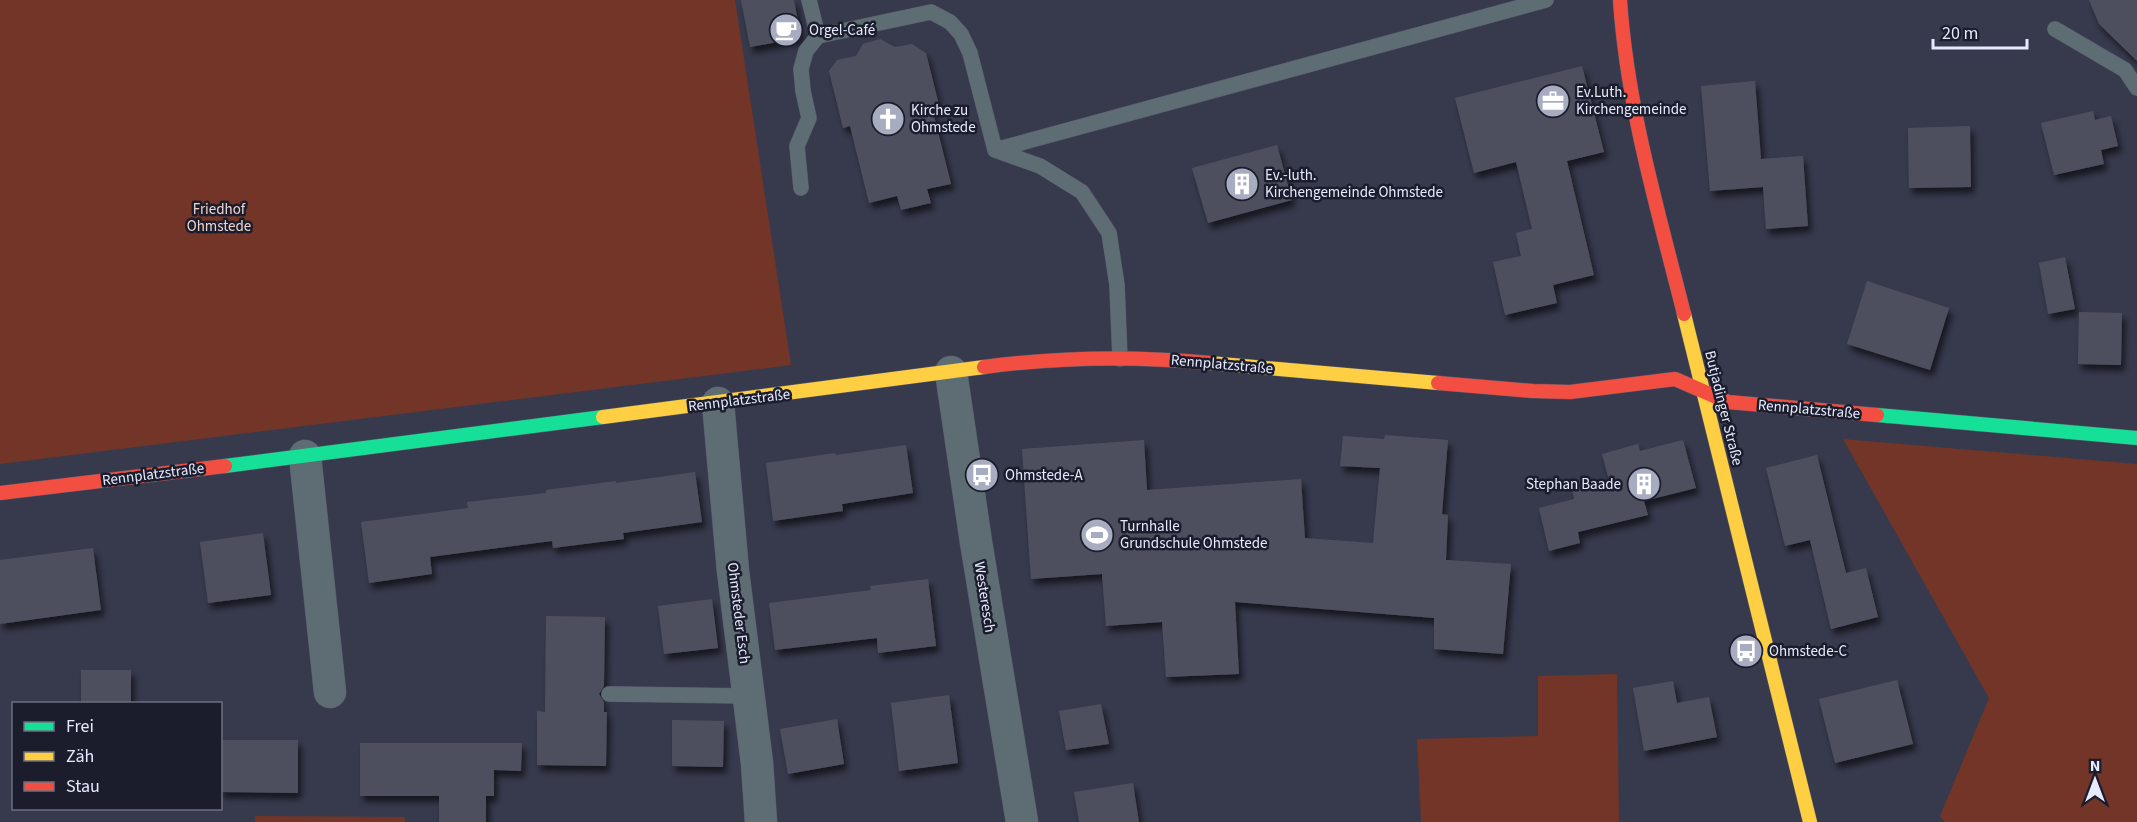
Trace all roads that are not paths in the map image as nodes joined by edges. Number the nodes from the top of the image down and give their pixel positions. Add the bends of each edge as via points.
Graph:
1 (808, 0) edge
2 (1546, 0) edge
3 (1620, 0) edge
4 (2055, 30) dead end
5 (818, 36) junction
6 (2137, 88) edge
7 (995, 150) junction
8 (801, 188) dead end
9 (1120, 359) junction
10 (951, 372) junction
11 (1703, 392) junction
12 (718, 403) junction
13 (2137, 438) edge
14 (305, 456) junction
15 (0, 493) edge
16 (330, 692) dead end
17 (609, 694) dead end
18 (750, 696) junction
19 (761, 822) edge
20 (1022, 822) edge
21 (1810, 822) edge

1 - 5 lane
2 - 7 lane
3 - 11 street, Butjadinger Straße via 1633,108
4 - 6 lane via 2125,70
5 - 7 lane via 931,12 950,22 970,52
5 - 8 lane via 806,51 801,69 809,118 797,146
7 - 9 lane via 1040,166 1082,192 1109,233 1117,285
9 - 10 street, Rennplatzstraße via 1029,361
9 - 11 street, Rennplatzstraße via 1167,359 1533,392 1570,393 1675,379
10 - 12 street, Rennplatzstraße
10 - 20 street, Westeresch
11 - 13 street, Rennplatzstraße via 1728,402
11 - 21 street, Butjadinger Straße
12 - 14 street, Rennplatzstraße
12 - 18 street, Ohmsteder Esch via 733,571
14 - 15 street, Rennplatzstraße
14 - 16 street
17 - 18 lane
18 - 19 street, Ohmsteder Esch

